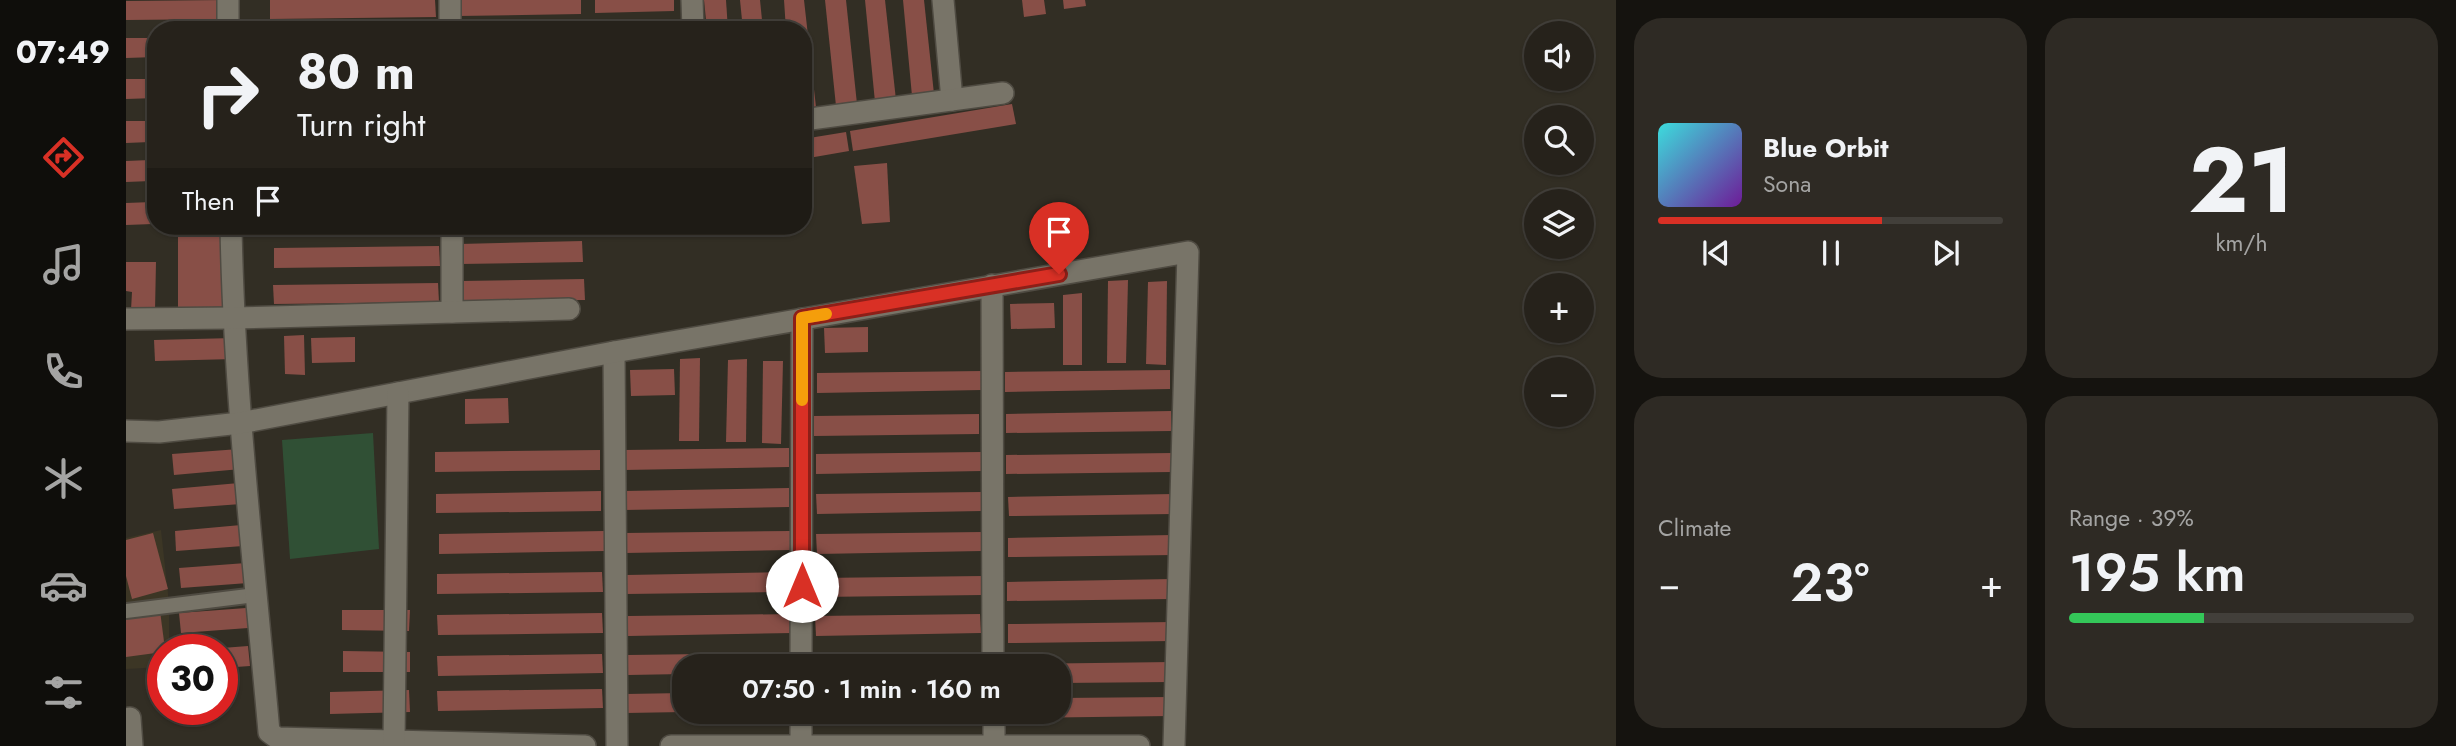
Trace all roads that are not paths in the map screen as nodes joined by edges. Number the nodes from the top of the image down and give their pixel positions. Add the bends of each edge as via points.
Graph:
1 (228, 0) edge
2 (450, 0) edge
3 (692, 0) edge
4 (943, 0) edge
5 (228, 21) edge
6 (450, 21) edge
7 (693, 21) edge
8 (1003, 93) dead end
9 (952, 100) junction
10 (812, 119) edge
11 (231, 235) edge
12 (452, 235) edge
13 (992, 285) junction
14 (569, 309) dead end
15 (452, 312) junction
16 (233, 318) junction
17 (802, 318) junction
18 (126, 319) edge
19 (614, 352) junction
20 (398, 393) junction
21 (240, 423) junction
22 (126, 431) edge
23 (257, 595) junction
24 (126, 611) edge
25 (801, 654) edge
26 (993, 654) edge
27 (126, 719) edge
28 (801, 724) edge
29 (993, 724) edge
30 (394, 742) junction
31 (801, 745) edge
32 (131, 746) edge
33 (585, 746) edge
34 (617, 746) edge
35 (671, 746) edge
36 (994, 746) edge
37 (1139, 746) edge
38 (1174, 746) edge

1 - 5 street
2 - 6 street
3 - 7 street
4 - 9 street
8 - 9 street
9 - 10 street
11 - 16 street
12 - 15 street
13 - 17 street
13 - 26 street
13 - 38 street via 1188,252
14 - 15 street
15 - 16 street
16 - 18 street
16 - 21 street
17 - 19 street
17 - 25 street
19 - 20 street
19 - 34 street
20 - 21 street
20 - 30 street
21 - 22 street
21 - 23 street
23 - 24 lane
23 - 30 street via 269,732 277,738
27 - 32 street via 131,718
28 - 31 street
29 - 36 street
30 - 33 street
31 - 35 street
31 - 36 street
36 - 37 street

